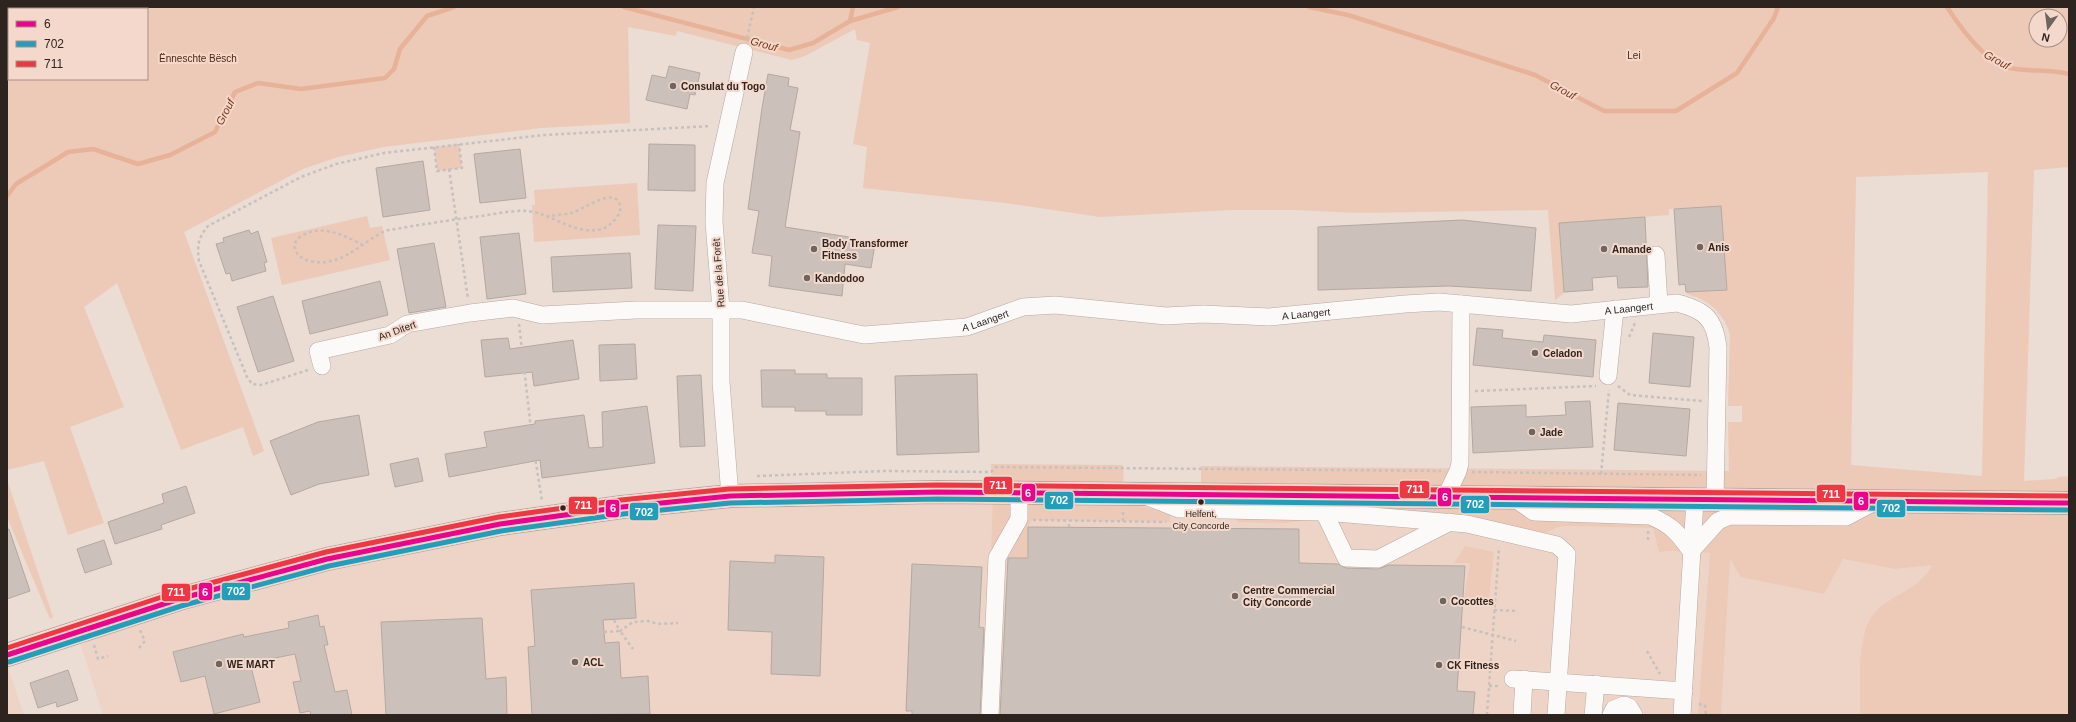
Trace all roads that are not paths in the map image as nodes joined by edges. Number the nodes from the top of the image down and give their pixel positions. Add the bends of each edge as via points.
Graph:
1 (744, 52) dead end
2 (1656, 255) dead end
3 (1461, 304) junction
4 (1651, 305) junction
5 (721, 309) junction
6 (1615, 309) junction
7 (322, 366) road end
8 (1609, 383) road end
9 (730, 486) junction
10 (1019, 493) junction
11 (1141, 494) junction
12 (1445, 498) junction
13 (1514, 498) junction
14 (1705, 500) junction
15 (1874, 502) junction
16 (2069, 503) edge
17 (1324, 512) junction
18 (1450, 522) junction
19 (1691, 552) junction
20 (7, 655) edge
21 (1558, 682) junction
22 (1596, 684) junction
23 (1684, 691) junction
24 (990, 715) edge
25 (1522, 715) edge
26 (1556, 715) edge
27 (1594, 715) edge
28 (1611, 715) edge
29 (1634, 715) edge
30 (1682, 715) edge

1 - 5 street, Rue de la Forêt via 715,183 714,222
2 - 4 street
3 - 5 street, A Laangert via 1405,304 1269,317 1203,314 1166,316 1054,305 1023,307 967,328 864,335 762,314
3 - 6 street, A Laangert via 1564,314
3 - 12 street via 1466,410 1458,472
4 - 6 street, A Laangert
4 - 14 street, A Laangert via 1677,303 1694,307 1707,317 1716,332 1716,475
5 - 7 street, An Ditert via 542,315 513,308 470,313 407,324 390,335 318,351
5 - 9 street, Rue de la Forêt via 722,382
6 - 8 street
9 - 10 main road
9 - 20 main road via 622,507 441,535 327,559 179,599
10 - 11 main road
10 - 24 street via 1019,519 997,558
11 - 12 main road
11 - 17 street via 1179,510
12 - 13 main road
13 - 14 main road
13 - 19 street via 1534,512 1650,516 1676,530
14 - 15 main road
14 - 19 street, A Laangert
15 - 16 main road
15 - 19 street via 1846,517 1730,516 1718,521
17 - 18 street
17 - 18 street via 1346,558 1378,559
18 - 21 street via 1556,545 1567,554
19 - 23 street, A Laangert
21 - 22 street
21 - 25 street via 1519,679
21 - 26 street
22 - 23 street
22 - 27 street
23 - 30 street, A Laangert
28 - 29 street via 1614,709 1624,705 1629,707

